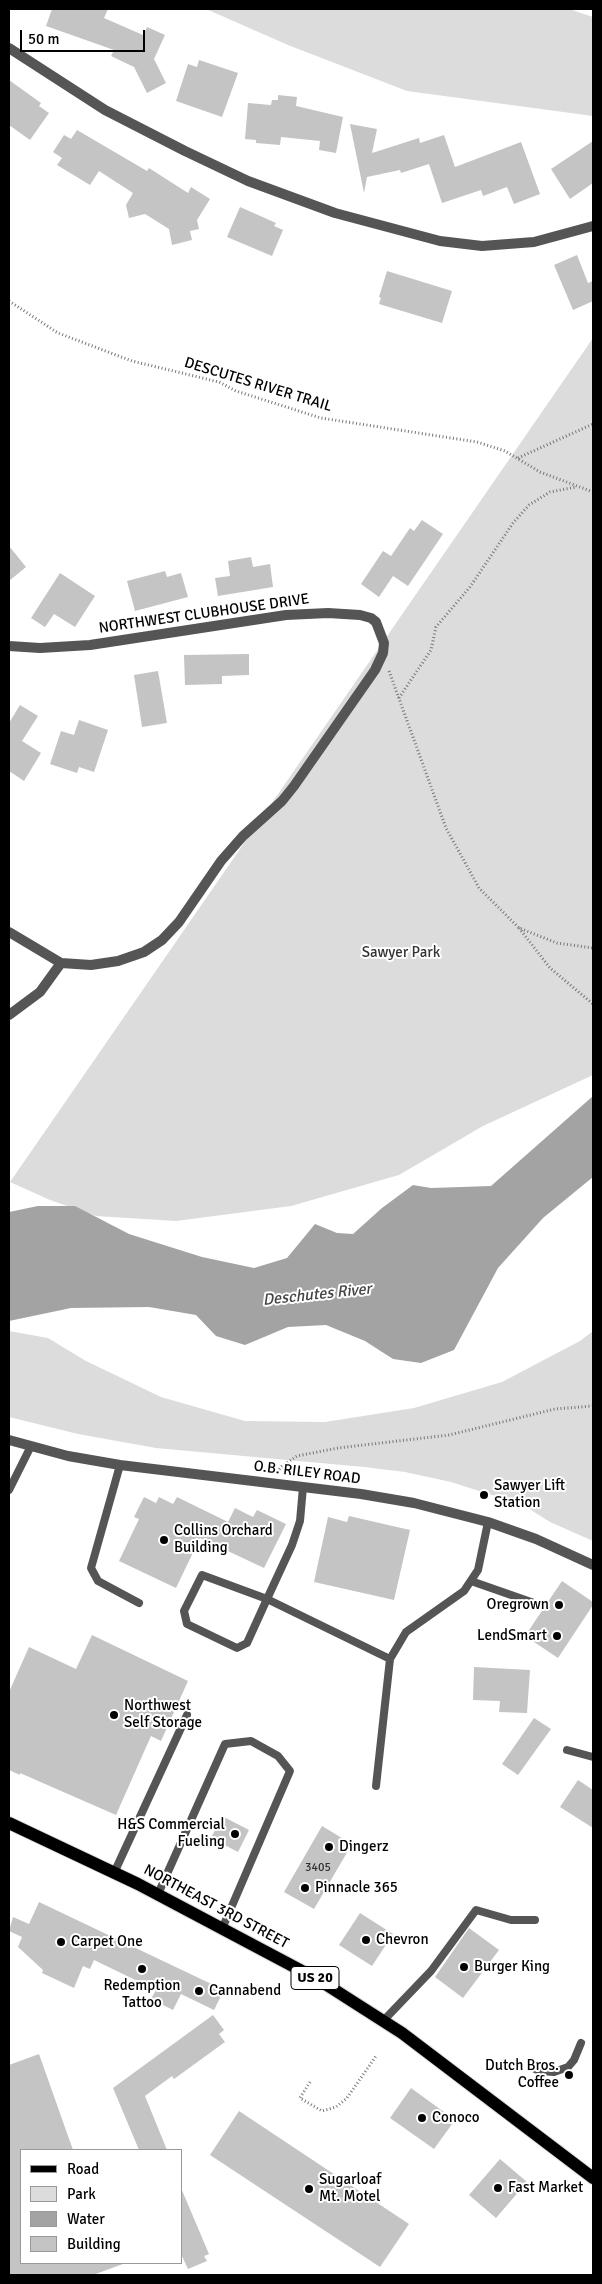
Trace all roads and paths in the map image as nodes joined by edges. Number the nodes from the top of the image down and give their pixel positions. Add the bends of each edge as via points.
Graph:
1 (9, 48) edge
2 (593, 226) edge
3 (9, 301) edge
4 (593, 424) edge
5 (517, 458) junction
6 (576, 487) junction
7 (593, 492) edge
8 (9, 646) edge
9 (383, 653) junction
10 (399, 699) junction
11 (518, 926) junction
12 (9, 932) edge
13 (593, 948) edge
14 (61, 963) junction
15 (593, 1004) edge
16 (9, 1015) edge
17 (593, 1406) edge
18 (9, 1440) edge
19 (31, 1446) junction
20 (120, 1466) junction
21 (270, 1483) junction
22 (303, 1487) junction
23 (9, 1489) edge
24 (488, 1522) junction
25 (593, 1565) edge
26 (471, 1581) junction
27 (267, 1600) junction
28 (139, 1603) dead end
29 (534, 1604) dead end
30 (390, 1659) junction
31 (187, 1715) dead end
32 (568, 1750) dead end
33 (593, 1758) edge
34 (376, 1786) dead end
35 (9, 1822) edge
36 (114, 1872) junction
37 (158, 1894) junction
38 (534, 1920) dead end
39 (222, 1929) junction
40 (383, 2021) junction
41 (581, 2043) dead end
42 (376, 2056) dead end
43 (533, 2068) dead end
44 (310, 2082) dead end
45 (593, 2178) edge

1 - 2 street via 105,110 185,151 248,181 335,213 440,241 482,246 534,242
3 - 5 path, DESCUTES RIVER TRAIL via 58,333 132,361 219,382 236,391 321,418 477,442
4 - 5 path
5 - 6 path, DESCUTES RIVER TRAIL
6 - 7 path, DESCUTES RIVER TRAIL
6 - 10 path via 550,492 529,505 513,523 470,587 436,627 430,650
8 - 9 street, NORTHWEST CLUBHOUSE DRIVE via 40,648 90,644 286,615 328,613 371,618 383,637
9 - 10 path
9 - 14 street via 375,670 294,786 221,861 180,922 162,940 144,952 118,962 91,965
10 - 11 path via 446,828 479,888
11 - 13 path via 557,943
11 - 15 path via 550,968
12 - 14 street
14 - 16 street via 40,992
17 - 21 path via 556,1409 449,1435 348,1446 297,1456 282,1466
18 - 19 street, O.B. RILEY ROAD
19 - 20 street, O.B. RILEY ROAD
19 - 23 lane
20 - 21 street, O.B. RILEY ROAD
20 - 28 lane via 91,1568 98,1581
21 - 22 street, O.B. RILEY ROAD
22 - 24 street, O.B. RILEY ROAD via 414,1503
22 - 27 lane via 300,1521
24 - 25 street, O.B. RILEY ROAD
24 - 26 lane via 478,1570
26 - 29 lane
26 - 30 lane via 464,1591 406,1632
27 - 27 lane via 202,1575 184,1611 188,1624 237,1648 247,1643
27 - 30 lane
30 - 34 lane
31 - 36 lane
32 - 33 lane
35 - 36 main road, NORTHEAST 3RD STREET / US 20
36 - 37 main road, NORTHEAST 3RD STREET / US 20
37 - 39 main road, NORTHEAST 3RD STREET / US 20
37 - 39 lane via 225,1744 251,1741 278,1756 290,1771
38 - 40 lane via 511,1920 476,1910 430,1971
39 - 40 main road, NORTHEAST 3RD STREET / US 20 via 319,1980
40 - 45 main road, NORTHEAST 3RD STREET / US 20
41 - 43 lane via 568,2068 554,2072
42 - 44 path via 347,2098 336,2107 322,2110 300,2098

